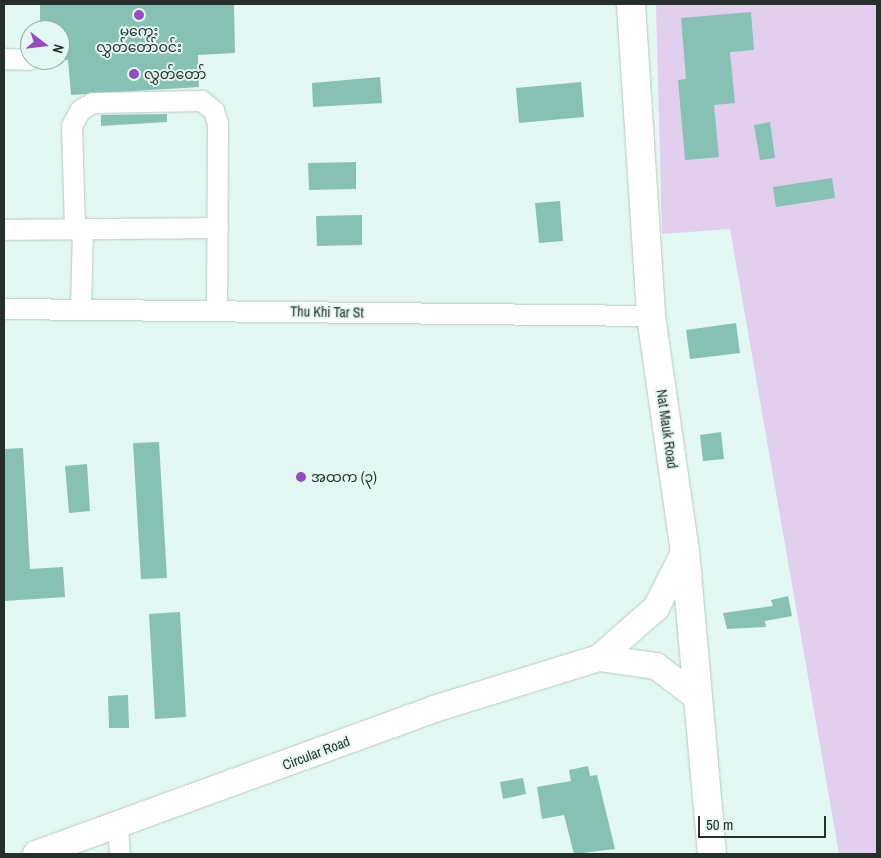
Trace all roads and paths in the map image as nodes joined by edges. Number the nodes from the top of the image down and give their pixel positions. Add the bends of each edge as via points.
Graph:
1 (631, 4) edge
2 (4, 59) edge
3 (20, 60) edge
4 (218, 228) junction
5 (79, 229) junction
6 (4, 230) edge
7 (4, 308) edge
8 (82, 309) junction
9 (217, 311) junction
10 (651, 316) junction
11 (685, 551) junction
12 (599, 658) junction
13 (697, 696) junction
14 (118, 827) junction
15 (36, 854) edge
16 (120, 854) edge
17 (712, 854) edge

1 - 10 highway, Nat Mauk Road
2 - 3 street
4 - 5 street
4 - 5 street via 218,124 214,111 202,101 93,103 81,110 72,126
4 - 9 street
5 - 6 street
5 - 8 street
7 - 8 street, Thu Khi Tar St
8 - 9 street, Thu Khi Tar St
9 - 10 street, Thu Khi Tar St
10 - 11 highway, Nat Mauk Road
11 - 12 main road via 656,608
11 - 13 highway, Nat Mauk Road
12 - 13 main road via 656,666
12 - 14 main road, Circular Road via 434,708
13 - 17 highway, Nat Mauk Road
14 - 15 main road, Circular Road
14 - 16 street

